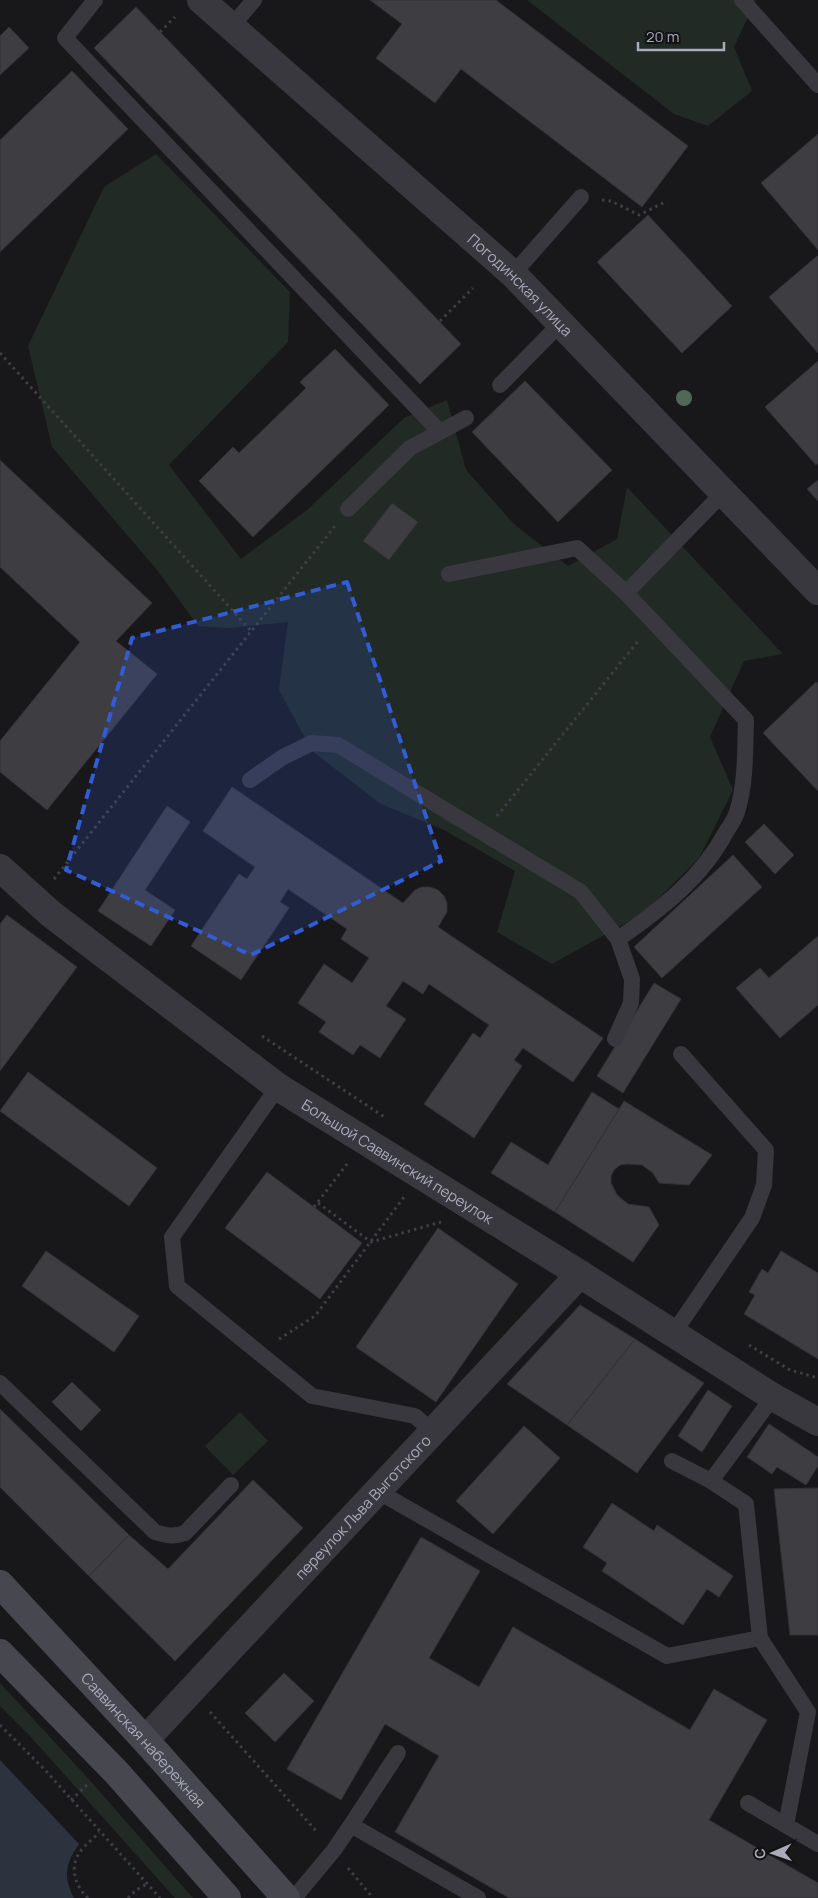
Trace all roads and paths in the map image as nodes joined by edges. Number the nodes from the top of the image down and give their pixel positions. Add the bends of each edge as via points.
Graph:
1 (95, 0) edge
2 (201, 0) edge
3 (254, 0) edge
4 (742, 0) edge
5 (175, 17) dead end
6 (231, 26) junction
7 (160, 32) dead end
8 (818, 85) edge
9 (582, 197) joint
10 (667, 202) dead end
11 (513, 274) junction
12 (472, 288) dead end
13 (440, 321) dead end
14 (560, 324) junction
15 (0, 353) edge
16 (500, 385) dead end
17 (466, 418) dead end
18 (440, 432) junction
19 (723, 493) junction
20 (348, 509) joint
21 (449, 574) dead end
22 (818, 591) edge
23 (626, 593) junction
24 (654, 622) junction
25 (252, 631) junction
26 (250, 780) dead end
27 (484, 832) junction
28 (0, 868) edge
29 (52, 882) dead end
30 (618, 939) junction
31 (615, 1039) dead end
32 (681, 1054) dead end
33 (278, 1087) junction
34 (352, 1157) dead end
35 (408, 1193) dead end
36 (318, 1203) junction
37 (314, 1207) dead end
38 (449, 1219) dead end
39 (371, 1242) junction
40 (580, 1274) junction
41 (673, 1334) junction
42 (259, 1352) junction
43 (0, 1383) edge
44 (773, 1397) junction
45 (818, 1422) edge
46 (432, 1432) junction
47 (672, 1460) dead end
48 (711, 1481) junction
49 (231, 1485) dead end
50 (377, 1491) junction
51 (0, 1584) edge
52 (760, 1638) junction
53 (0, 1653) edge
54 (210, 1711) dead end
55 (0, 1724) edge
56 (145, 1740) junction
57 (398, 1752) dead end
58 (91, 1780) dead end
59 (71, 1800) junction
60 (748, 1803) dead end
61 (351, 1825) junction
62 (786, 1825) junction
63 (99, 1832) junction
64 (818, 1844) edge
65 (334, 1850) junction
66 (148, 1884) junction
67 (88, 1898) edge
68 (128, 1898) edge
69 (160, 1898) edge
70 (227, 1898) edge
71 (286, 1898) edge
72 (294, 1898) edge
73 (373, 1898) edge
74 (478, 1898) edge

1 - 18 lane via 65,38
2 - 6 street, Погодинская улица
3 - 6 lane
4 - 8 lane
5 - 7 path
6 - 11 street, Погодинская улица
9 - 10 path via 612,201 639,215
9 - 11 lane
11 - 14 street, Погодинская улица
12 - 13 path
14 - 16 lane
14 - 19 street, Погодинская улица
15 - 25 path
17 - 18 lane
18 - 20 lane via 410,448
19 - 22 street, Погодинская улица
19 - 23 lane
20 - 25 path
21 - 23 lane via 577,548
23 - 24 lane
24 - 27 path
24 - 30 lane via 746,720 743,780 737,813 718,848 681,891 653,916
25 - 29 path
26 - 27 lane via 283,757 312,743 338,745
27 - 30 lane via 581,892
28 - 33 street, Большой Саввинский переулок via 51,914
30 - 31 lane via 632,979 631,1003
32 - 41 lane via 766,1150 764,1185 752,1218
33 - 40 street, Большой Саввинский переулок
33 - 42 lane via 172,1237 177,1286
34 - 36 path
35 - 39 path
36 - 37 path
36 - 39 path
38 - 39 path
39 - 42 path via 315,1316
40 - 41 street, Большой Саввинский переулок
40 - 46 street, переулок Льва Выготского
41 - 44 street, Большой Саввинский переулок
42 - 46 lane via 312,1396 415,1416
43 - 49 lane via 155,1532 165,1536 185,1533
44 - 45 street, Большой Саввинский переулок
44 - 48 lane
46 - 50 street, переулок Льва Выготского
47 - 48 lane
48 - 52 lane via 746,1504
50 - 52 lane via 667,1656
50 - 56 street, переулок Льва Выготского
51 - 56 main road, Саввинская набережная
52 - 62 lane via 808,1712
53 - 70 main road via 117,1773
54 - 65 path
55 - 59 path
56 - 71 main road, Саввинская набережная
57 - 61 lane
58 - 59 path
59 - 63 path
60 - 62 lane
61 - 65 lane
61 - 74 lane
62 - 64 lane
63 - 66 path
63 - 67 path via 78,1853 75,1862 76,1883
65 - 72 lane
65 - 73 path
66 - 68 path
66 - 69 path

